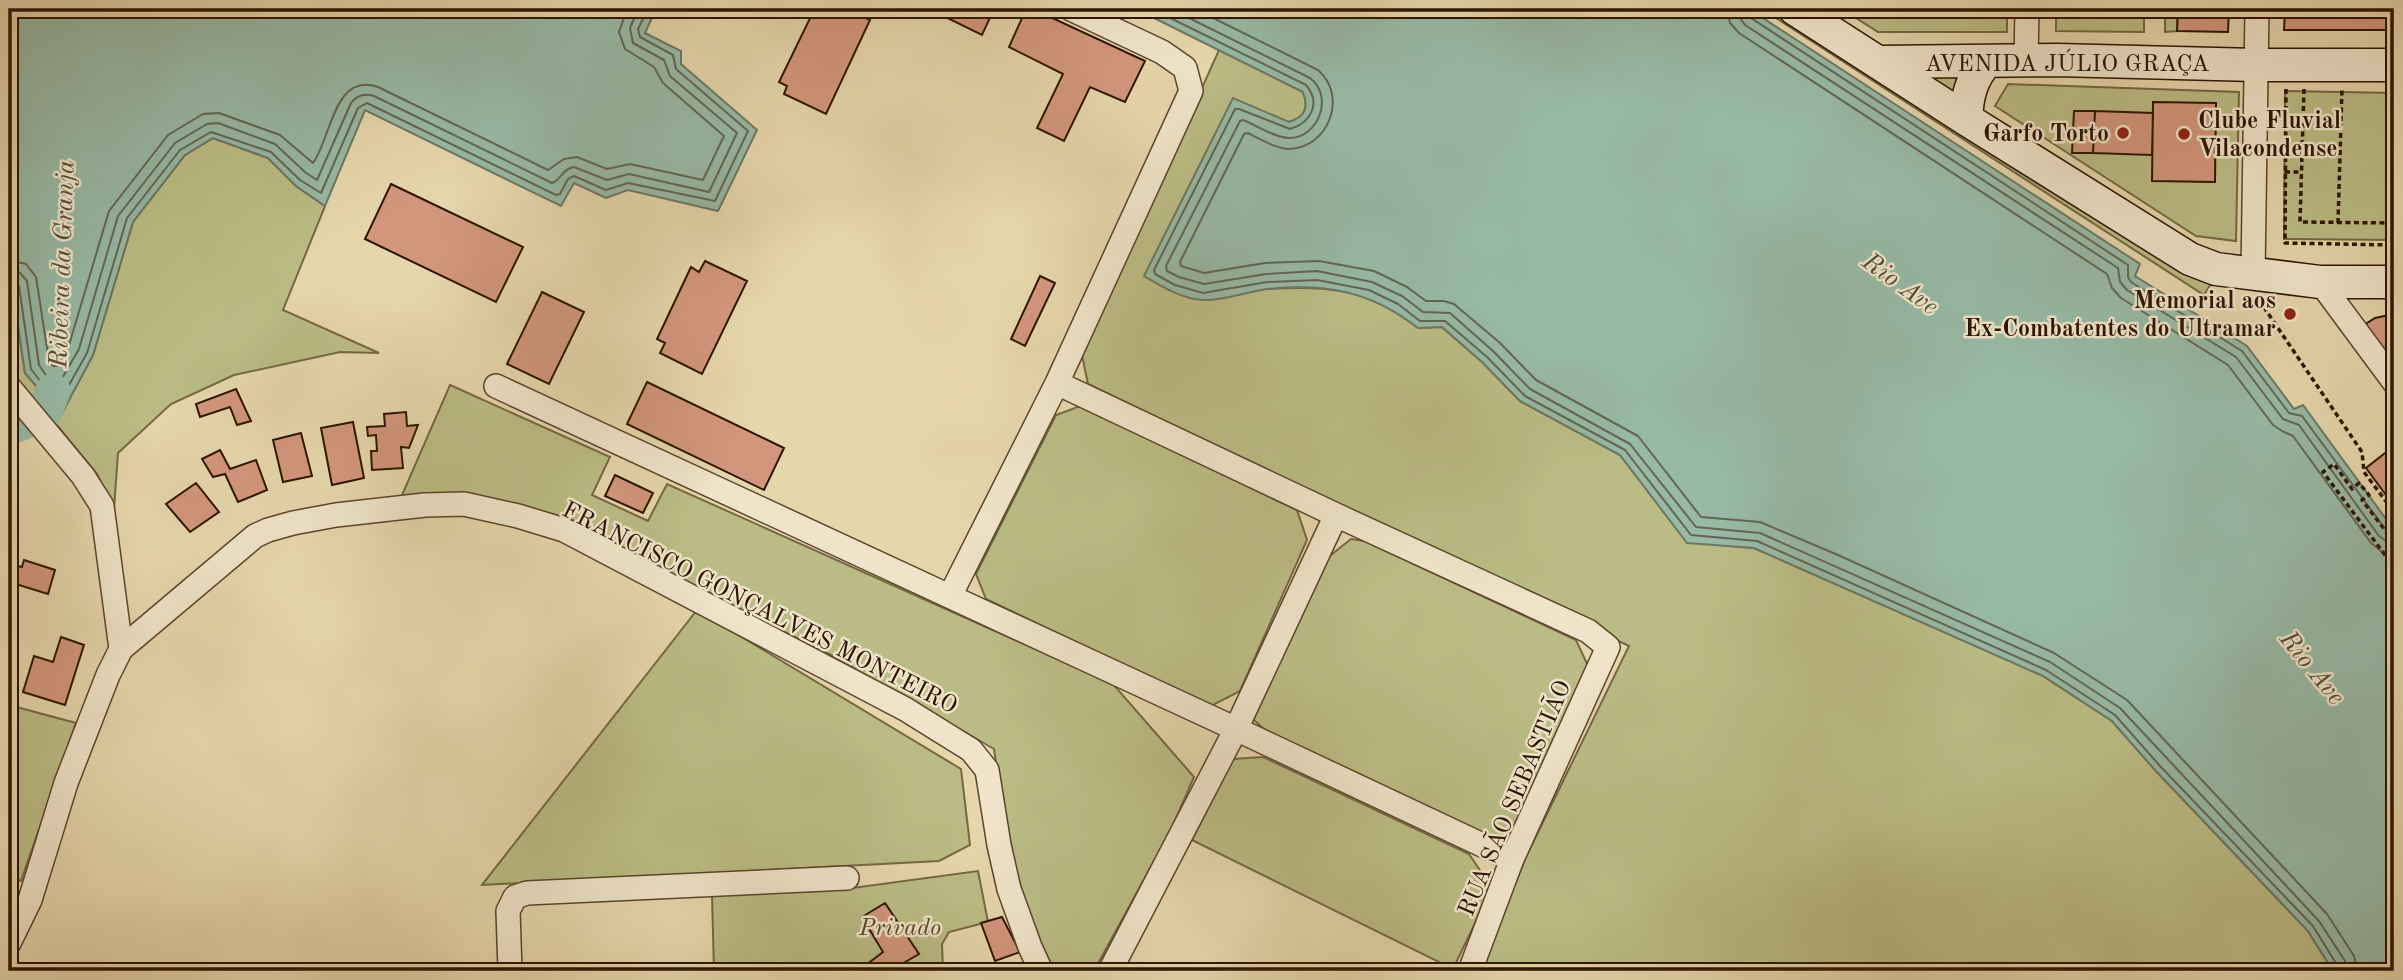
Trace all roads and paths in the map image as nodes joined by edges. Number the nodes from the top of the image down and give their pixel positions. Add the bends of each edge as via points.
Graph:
1 (1071, 9) edge
2 (1795, 9) edge
3 (2027, 9) edge
4 (2257, 9) edge
5 (2026, 60) junction
6 (1878, 62) junction
7 (1986, 62) junction
8 (2256, 65) junction
9 (2394, 65) edge
10 (2286, 83) dead end
11 (2305, 86) dead end
12 (2342, 87) dead end
13 (1966, 119) junction
14 (2394, 120) edge
15 (2285, 172) junction
16 (2302, 172) junction
17 (2338, 223) junction
18 (2393, 223) edge
19 (2394, 245) edge
20 (2247, 272) junction
21 (2320, 282) junction
22 (2394, 282) edge
23 (2394, 382) edge
24 (1057, 383) junction
25 (496, 386) dead end
26 (9, 387) edge
27 (2394, 512) edge
28 (1336, 515) junction
29 (2394, 542) edge
30 (2394, 567) edge
31 (950, 596) junction
32 (121, 649) junction
33 (1236, 729) junction
34 (1512, 859) junction
35 (847, 878) dead end
36 (9, 943) edge
37 (510, 971) edge
38 (1041, 971) edge
39 (1110, 971) edge
40 (1470, 971) edge

1 - 24 street via 1163,52 1185,68 1191,91
2 - 6 main road
3 - 5 street
4 - 8 street
5 - 7 main road, AVENIDA JÚLIO GRAÇA
5 - 8 main road, AVENIDA JÚLIO GRAÇA
6 - 7 main road, AVENIDA JÚLIO GRAÇA
6 - 13 main road
7 - 13 main road via 1970,87
8 - 9 main road, AVENIDA JÚLIO GRAÇA
8 - 20 street
10 - 15 path
11 - 16 path
12 - 17 path
13 - 20 main road via 2190,259 2216,269
14 - 18 path
15 - 16 path
15 - 19 path via 2285,243
16 - 17 path via 2300,222
17 - 18 path
20 - 21 main road
20 - 27 path via 2362,452 2364,472
21 - 22 main road
21 - 23 street
24 - 28 street
24 - 31 street
25 - 31 street
26 - 32 street via 102,506
28 - 33 street
28 - 34 street, RUA SÃO SEBASTIÃO via 1588,631 1608,647
29 - 30 path via 2362,500 2369,495 2359,483 2352,489 2333,464 2323,472
31 - 33 street
32 - 36 street via 66,783 30,900
32 - 38 street, FRANCISCO GONÇALVES MONTEIRO via 255,536 293,523 381,509 464,504 564,530 905,709 971,750 988,770 1009,889
33 - 34 street
33 - 39 street
34 - 40 street, RUA SÃO SEBASTIÃO
35 - 37 street via 527,893 515,897 508,911

